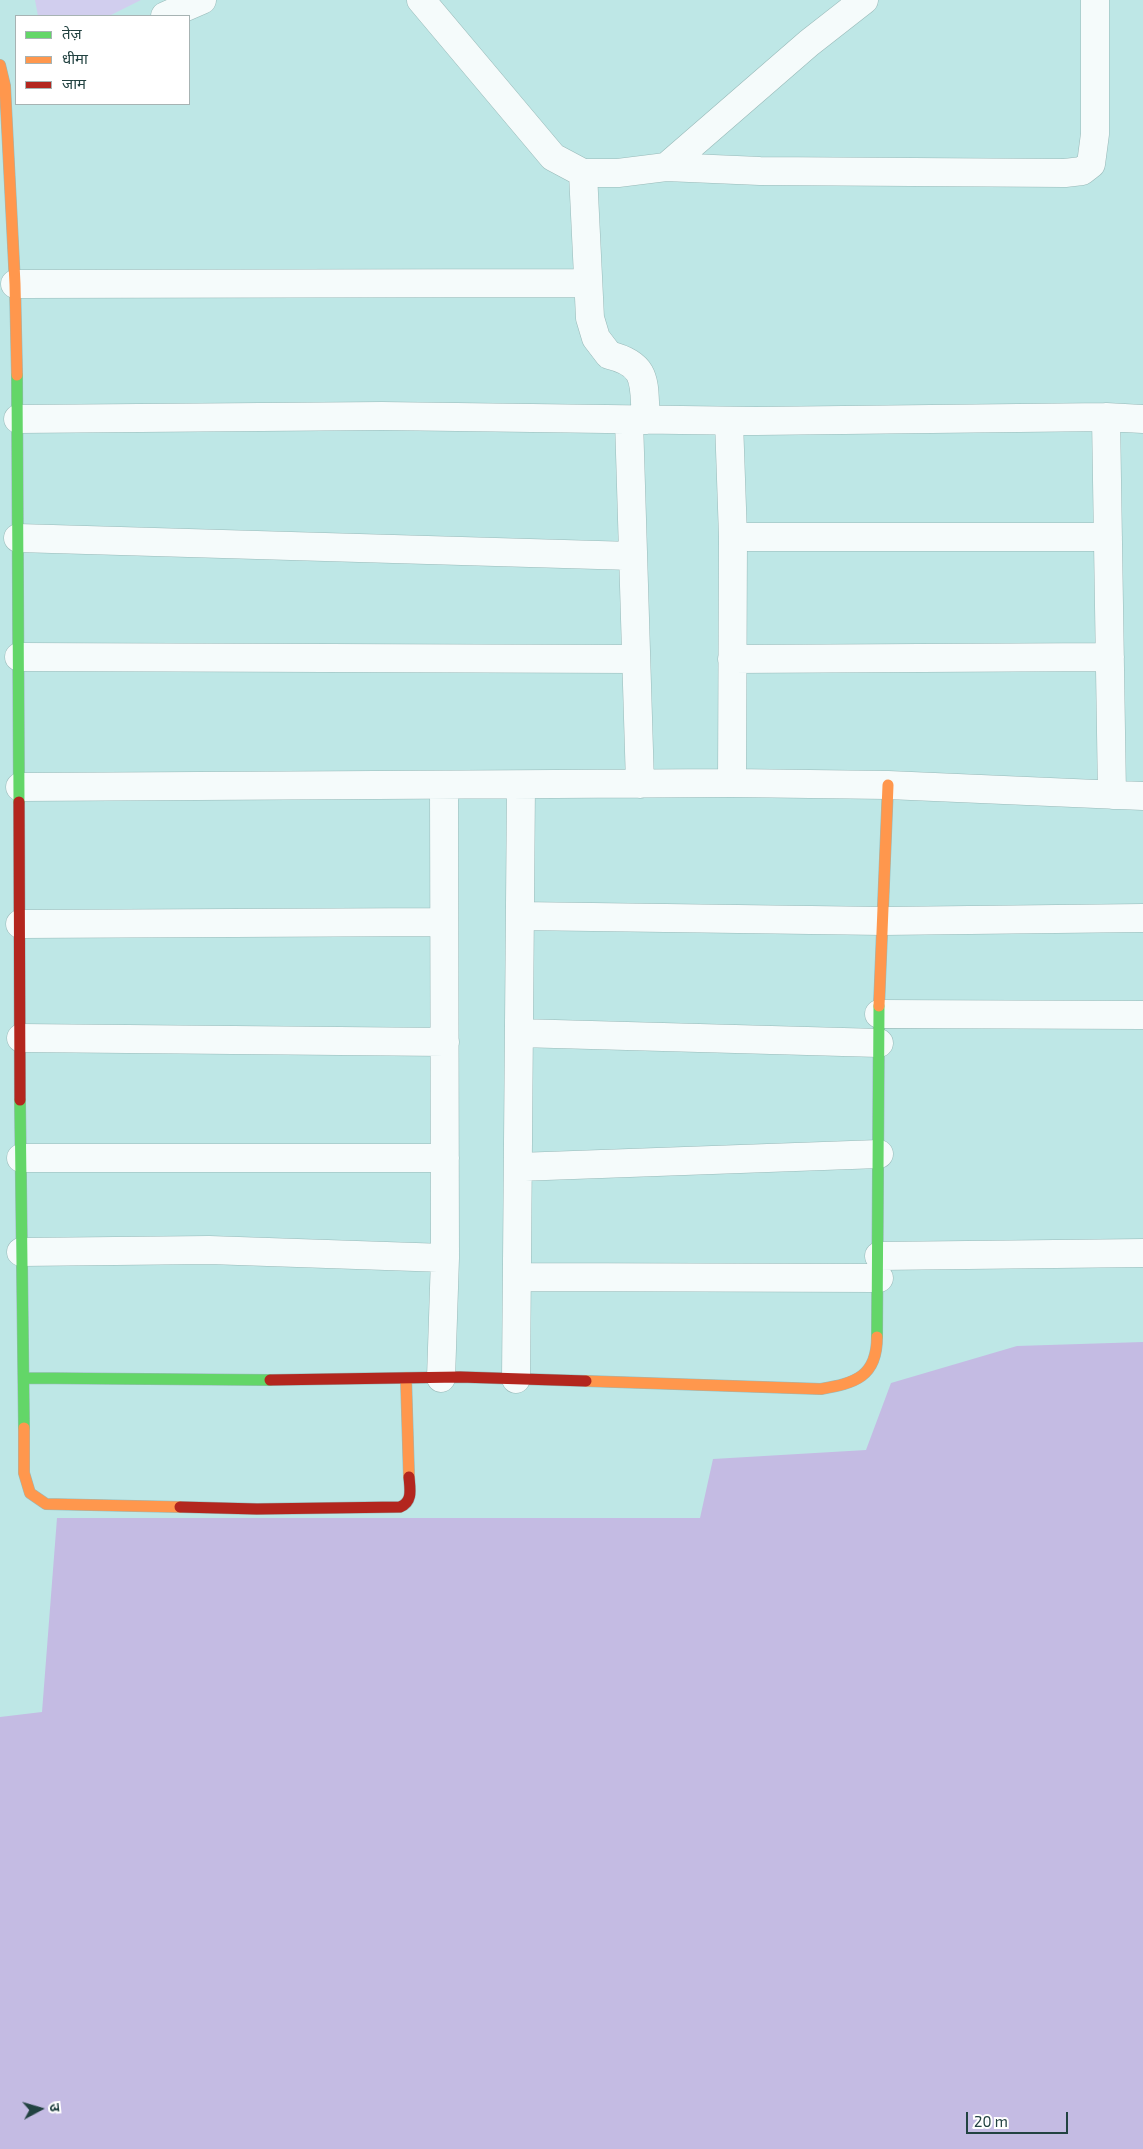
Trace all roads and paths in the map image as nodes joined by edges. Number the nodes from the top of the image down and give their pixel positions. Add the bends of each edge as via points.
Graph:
1 (202, 0) edge
2 (421, 0) edge
3 (864, 0) edge
4 (1095, 0) edge
5 (167, 15) edge
6 (7, 77) edge
7 (666, 167) junction
8 (583, 173) junction
9 (588, 283) junction
10 (15, 284) junction
11 (1106, 417) junction
12 (18, 419) junction
13 (1143, 419) edge
14 (637, 420) junction
15 (729, 421) junction
16 (733, 537) junction
17 (1108, 537) junction
18 (18, 538) junction
19 (632, 556) junction
20 (1110, 656) junction
21 (19, 657) junction
22 (635, 659) junction
23 (732, 660) junction
24 (732, 783) junction
25 (640, 784) junction
26 (444, 785) junction
27 (521, 785) junction
28 (888, 785) junction
29 (20, 787) junction
30 (1112, 795) junction
31 (1143, 796) edge
32 (520, 916) junction
33 (1143, 918) edge
34 (444, 922) junction
35 (883, 922) junction
36 (20, 924) junction
37 (879, 1014) junction
38 (1143, 1015) edge
39 (518, 1033) junction
40 (20, 1038) junction
41 (445, 1042) junction
42 (879, 1043) junction
43 (879, 1154) junction
44 (20, 1158) junction
45 (445, 1158) junction
46 (518, 1167) junction
47 (21, 1252) junction
48 (1143, 1253) edge
49 (445, 1258) junction
50 (879, 1267) junction
51 (517, 1277) junction
52 (25, 1378) junction
53 (406, 1378) junction
54 (441, 1378) junction
55 (516, 1379) junction

1 - 5 street
2 - 8 street via 553,157
3 - 7 street via 809,43
4 - 7 street via 1095,134 1091,164 1082,171 760,171
6 - 10 street
7 - 8 street via 618,173
8 - 9 street
9 - 10 street
9 - 14 street via 590,318 596,338 609,355 637,367 642,377
10 - 12 street
11 - 13 street
11 - 15 street
11 - 17 street
12 - 14 street via 382,416
12 - 18 street
14 - 15 street
14 - 19 street
15 - 16 street
16 - 17 street
16 - 23 street
17 - 20 street
18 - 19 street
18 - 21 street
19 - 22 street
20 - 23 street
20 - 30 street
21 - 22 street
21 - 29 street
22 - 25 street
23 - 24 street
24 - 25 street
24 - 28 street
25 - 27 street
26 - 27 street
26 - 29 street
26 - 34 street
27 - 32 street
28 - 30 street
28 - 35 street
29 - 36 street
30 - 31 street
32 - 35 street
32 - 39 street
33 - 35 street
34 - 36 street
34 - 41 street
35 - 37 street
36 - 40 street
37 - 38 street
37 - 42 street
39 - 42 street
39 - 46 street
40 - 41 street
40 - 44 street
41 - 45 street
42 - 43 street
43 - 46 street
43 - 50 street
44 - 45 street
44 - 47 street
45 - 49 street
46 - 51 street
47 - 49 street via 209,1250
47 - 52 street
48 - 50 street
49 - 54 street
50 - 51 street
50 - 55 street via 877,1347 868,1371 848,1384 821,1389
51 - 55 street
52 - 53 street
52 - 53 street via 24,1473 30,1493 46,1504 258,1509 405,1505 410,1497
53 - 54 street
54 - 55 street

